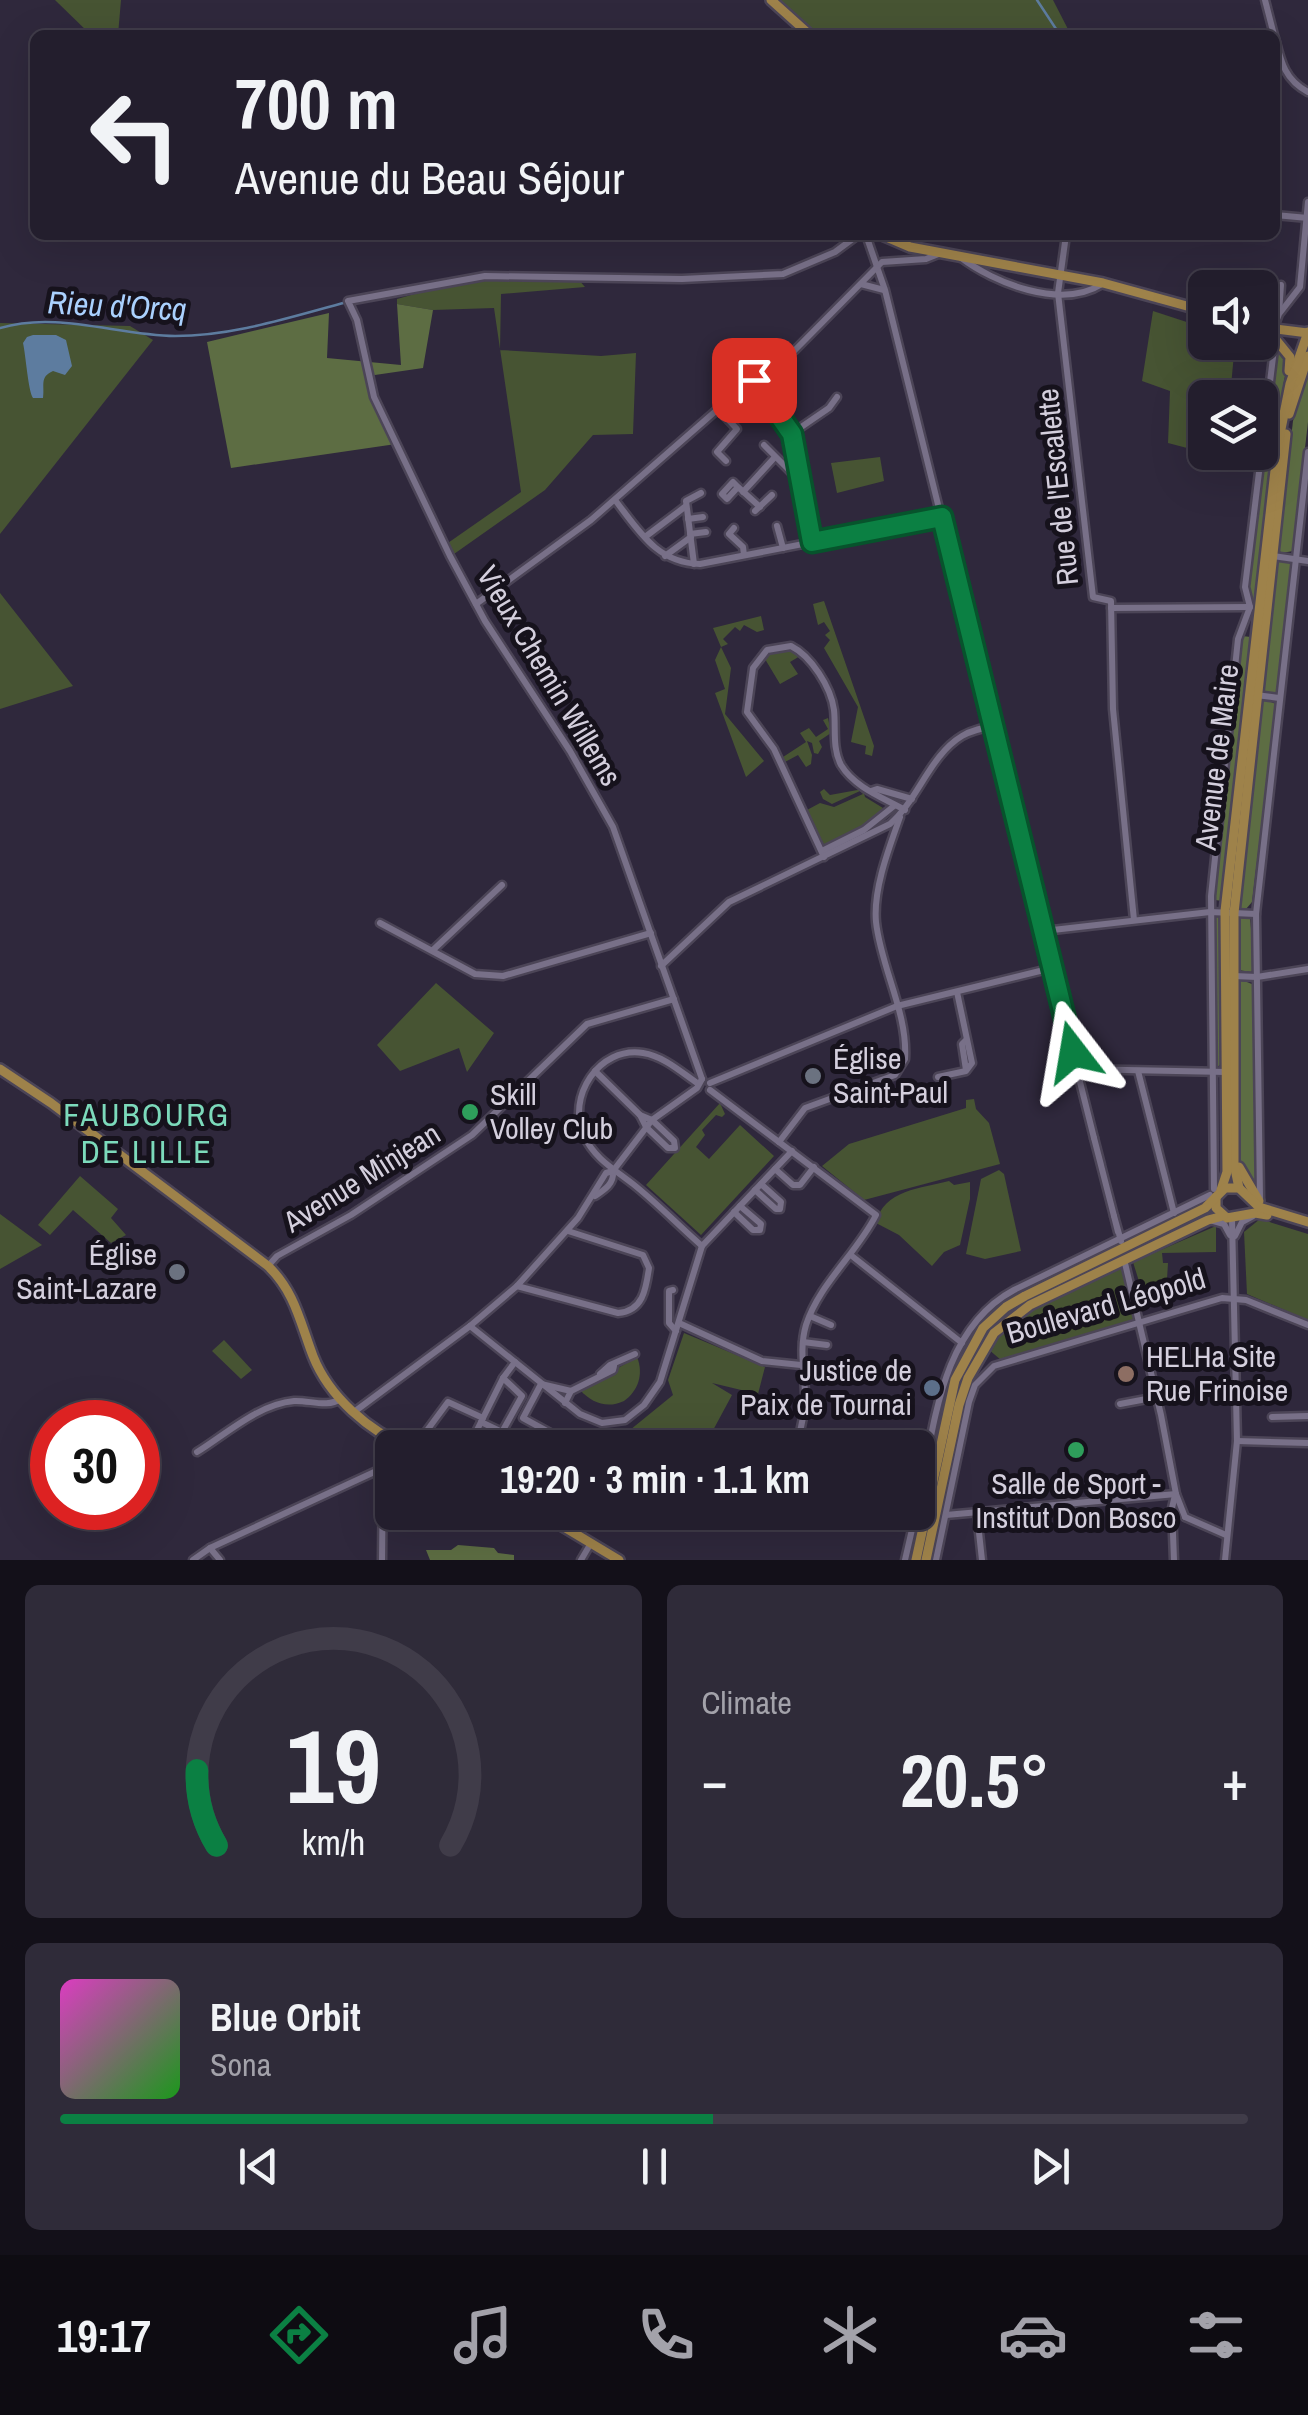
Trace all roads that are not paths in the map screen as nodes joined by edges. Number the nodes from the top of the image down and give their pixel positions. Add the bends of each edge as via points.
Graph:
1 (771, 0) edge
2 (1264, 0) edge
3 (804, 30) edge
4 (1272, 30) edge
5 (1280, 57) edge
6 (1308, 92) edge
7 (1308, 202) edge
8 (1280, 215) edge
9 (1307, 218) edge
10 (852, 240) edge
11 (868, 240) edge
12 (892, 240) edge
13 (1065, 240) edge
14 (941, 253) junction
15 (959, 256) junction
16 (878, 267) junction
17 (1060, 274) junction
18 (1102, 283) junction
19 (861, 284) junction
20 (1281, 285) dead end
21 (885, 290) junction
22 (1058, 293) junction
23 (1188, 306) edge
24 (1279, 314) junction
25 (1278, 318) edge
26 (1308, 333) edge
27 (1278, 335) edge
28 (1278, 340) edge
29 (1308, 356) edge
30 (1271, 360) edge
31 (754, 380) junction
32 (1290, 384) junction
33 (837, 397) dead end
34 (718, 409) junction
35 (792, 434) junction
36 (764, 445) dead end
37 (1308, 452) edge
38 (775, 458) junction
39 (726, 461) dead end
40 (799, 472) junction
41 (701, 493) dead end
42 (772, 495) dead end
43 (615, 500) junction
44 (686, 506) junction
45 (704, 517) dead end
46 (942, 517) junction
47 (688, 519) junction
48 (777, 526) dead end
49 (734, 528) dead end
50 (706, 532) dead end
51 (691, 536) junction
52 (644, 538) junction
53 (812, 542) junction
54 (783, 548) junction
55 (665, 556) junction
56 (744, 556) junction
57 (1272, 556) junction
58 (1296, 559) junction
59 (1308, 561) edge
60 (694, 564) junction
61 (476, 604) junction
62 (1111, 608) junction
63 (1255, 608) junction
64 (1256, 695) junction
65 (1279, 698) junction
66 (994, 726) junction
67 (871, 791) junction
68 (898, 794) junction
69 (912, 798) junction
70 (899, 809) junction
71 (823, 854) junction
72 (502, 885) dead end
73 (1210, 912) junction
74 (1229, 912) junction
75 (1256, 914) junction
76 (1134, 920) junction
77 (380, 923) dead end
78 (1044, 931) junction
79 (650, 932) junction
80 (433, 950) junction
81 (661, 966) junction
82 (1052, 968) junction
83 (1308, 970) edge
84 (1234, 976) junction
85 (1257, 977) junction
86 (957, 992) junction
87 (674, 999) junction
88 (897, 1006) junction
89 (1076, 1065) junction
90 (0, 1069) edge
91 (595, 1071) junction
92 (1138, 1072) junction
93 (1211, 1072) junction
94 (1226, 1072) junction
95 (938, 1078) dead end
96 (703, 1085) junction
97 (640, 1114) junction
98 (652, 1120) junction
99 (646, 1128) junction
100 (780, 1142) junction
101 (792, 1151) junction
102 (1235, 1155) junction
103 (814, 1167) junction
104 (775, 1169) junction
105 (613, 1171) junction
106 (1243, 1192) junction
107 (1213, 1194) junction
108 (1263, 1209) junction
109 (1174, 1213) junction
110 (1243, 1214) junction
111 (1228, 1218) junction
112 (1208, 1220) junction
113 (1308, 1225) edge
114 (568, 1231) junction
115 (1121, 1239) junction
116 (1232, 1241) junction
117 (702, 1246) junction
118 (852, 1256) junction
119 (1124, 1259) junction
120 (268, 1266) junction
121 (517, 1286) junction
122 (674, 1290) dead end
123 (1234, 1297) junction
124 (810, 1316) junction
125 (1140, 1322) junction
126 (830, 1324) dead end
127 (470, 1326) junction
128 (1308, 1326) edge
129 (678, 1327) junction
130 (803, 1342) junction
131 (962, 1344) junction
132 (827, 1345) dead end
133 (635, 1354) dead end
134 (980, 1354) junction
135 (515, 1362) junction
136 (801, 1366) junction
137 (994, 1366) junction
138 (503, 1378) junction
139 (541, 1384) junction
140 (571, 1391) junction
141 (1157, 1397) junction
142 (342, 1398) junction
143 (565, 1403) junction
144 (1120, 1404) dead end
145 (354, 1412) junction
146 (1308, 1416) edge
147 (1272, 1417) dead end
148 (482, 1420) junction
149 (378, 1430) edge
150 (425, 1430) edge
151 (477, 1430) edge
152 (545, 1430) edge
153 (799, 1430) edge
154 (932, 1430) edge
155 (1237, 1442) junction
156 (1308, 1443) edge
157 (197, 1452) dead end
158 (375, 1472) edge
159 (1176, 1494) junction
160 (977, 1514) junction
161 (946, 1515) junction
162 (1185, 1516) junction
163 (1174, 1519) junction
164 (382, 1530) edge
165 (569, 1530) edge
166 (912, 1530) edge
167 (1226, 1535) junction
168 (591, 1543) junction
169 (210, 1548) junction
170 (194, 1560) edge
171 (220, 1560) edge
172 (382, 1560) edge
173 (581, 1560) edge
174 (619, 1560) edge
175 (905, 1560) edge
176 (916, 1560) edge
177 (926, 1560) edge
178 (936, 1560) edge
179 (982, 1560) edge
180 (1174, 1560) edge
181 (1225, 1560) edge

1 - 3 main road
2 - 4 street
5 - 6 street via 1294,84
7 - 9 street
8 - 9 street
9 - 24 street via 1300,286
10 - 61 street, Vieux Chemin Willems via 796,271 485,276 348,300 374,398
11 - 16 street
12 - 14 main road
13 - 17 street, Rue de l'Escalette
14 - 15 main road
14 - 16 street via 887,259
15 - 17 main road
15 - 22 street via 1019,288
16 - 19 street
16 - 21 street
17 - 18 main road
17 - 22 street, Rue de l'Escalette
18 - 22 street
18 - 23 main road
19 - 21 street
19 - 31 street via 795,350
20 - 24 street
21 - 46 street
22 - 62 street, Rue de l'Escalette via 1094,597 1111,602
24 - 25 street, Avenue de Maire
26 - 27 main road
26 - 32 main road, Avenue de Maire
28 - 32 main road via 1290,357
29 - 57 main road, Avenue de Maire via 1288,414
30 - 63 street, Avenue de Maire via 1245,586
31 - 34 street
31 - 35 street
32 - 63 main road, Avenue de Maire
33 - 35 street
34 - 39 street via 737,429 717,452
34 - 43 street
35 - 40 street
36 - 38 street
37 - 58 street, Avenue de Maire
38 - 40 street
38 - 42 street via 741,489 757,509
40 - 53 street
41 - 44 street
43 - 52 street
43 - 61 street
44 - 47 street
44 - 52 street
45 - 47 street
46 - 53 street
46 - 66 street
47 - 51 street
48 - 54 street
49 - 56 street via 729,534
50 - 51 street
51 - 55 street
51 - 60 street
52 - 55 street
53 - 54 street
54 - 56 street
55 - 60 street
56 - 60 street
57 - 58 street
57 - 64 main road, Avenue de Maire
58 - 59 street
58 - 65 street, Avenue de Maire
61 - 79 street, Vieux Chemin Willems via 592,787
62 - 63 street
62 - 76 street, Rue de l'Escalette via 1113,709
63 - 73 street, Avenue de Maire via 1238,639
63 - 74 main road, Avenue de Maire
64 - 65 street, Avenue de Maire
64 - 74 main road, Avenue de Maire
65 - 75 street, Avenue de Maire
66 - 69 street via 954,742
66 - 78 street
67 - 68 street
67 - 70 street
67 - 71 street via 839,760 832,701 809,660 791,646 767,650 753,668 746,710 772,745
68 - 69 street
68 - 70 street
69 - 70 street
70 - 71 street via 880,831
70 - 88 street via 876,918
71 - 81 street via 728,902
72 - 80 street
73 - 74 street
73 - 76 street
73 - 93 street, Avenue de Maire
74 - 75 street
74 - 84 main road, Avenue de Maire
74 - 94 main road, Avenue de Maire
75 - 85 street, Avenue de Maire
76 - 78 street
77 - 80 street
78 - 82 street
79 - 80 street via 503,976 476,974
79 - 81 street, Vieux Chemin Willems
81 - 87 street, Vieux Chemin Willems
82 - 86 street
82 - 89 street
83 - 85 street
84 - 85 street
84 - 102 main road, Avenue de Maire
85 - 108 street, Avenue de Maire
86 - 88 street
86 - 95 street via 966,1071
87 - 96 street, Vieux Chemin Willems
87 - 120 street, Avenue Minjean via 588,1024 472,1135
88 - 96 street
88 - 100 street via 906,1050 895,1075 805,1108
89 - 92 street
89 - 115 street
90 - 120 main road
91 - 96 street via 615,1056 640,1052
91 - 97 street
91 - 105 street via 580,1096 578,1120 588,1144
92 - 93 street
92 - 109 street
93 - 94 street
93 - 107 street, Avenue de Maire
94 - 107 main road, Avenue de Maire via 1226,1165
96 - 98 street
96 - 100 street
97 - 98 street
97 - 99 street
98 - 99 street
98 - 99 street via 674,1148
99 - 105 street
100 - 101 street
101 - 103 street
101 - 104 street
102 - 106 main road, Avenue de Maire
102 - 108 main road
103 - 104 street via 793,1185
103 - 118 street via 876,1214
104 - 117 street
105 - 114 street
105 - 117 street
106 - 107 main road via 1230,1186
106 - 108 main road
106 - 110 main road
107 - 109 street, Boulevard Léopold
107 - 111 main road
107 - 115 main road, Boulevard Léopold via 1192,1214
108 - 110 main road
108 - 113 main road
108 - 116 street via 1242,1222
109 - 115 street, Boulevard Léopold
110 - 111 main road
111 - 112 main road
111 - 116 street
112 - 116 street via 1224,1224
112 - 119 main road
114 - 121 street
114 - 121 street via 642,1255 649,1268 640,1304 618,1313
115 - 131 street, Boulevard Léopold via 1002,1296
115 - 176 main road, Boulevard Léopold via 1006,1306 973,1343 955,1380
116 - 123 street
117 - 129 street
118 - 124 street
118 - 131 street
119 - 125 street
119 - 134 main road via 1014,1314
120 - 142 main road via 293,1298 316,1362
121 - 127 street
122 - 129 street via 668,1291 669,1323
123 - 125 street, Boulevard Léopold
123 - 128 street
123 - 155 street
124 - 126 street
124 - 130 street
125 - 137 street, Boulevard Léopold
125 - 141 street
127 - 135 street
127 - 145 street
129 - 136 street via 762,1360
129 - 143 street via 660,1382 625,1420 591,1420
130 - 132 street
130 - 136 street
131 - 154 street, Boulevard Léopold
133 - 140 street
134 - 137 street, Boulevard Léopold
134 - 177 main road, Boulevard Léopold via 959,1405
135 - 138 street
135 - 139 street
136 - 153 street
137 - 161 street, Boulevard Léopold via 969,1402
138 - 148 street
138 - 148 street via 522,1396 517,1409 502,1432
139 - 140 street
139 - 143 street
139 - 152 street via 523,1418
140 - 143 street
141 - 144 street
141 - 159 street
142 - 145 main road
142 - 157 street via 334,1404 270,1406
145 - 149 main road
146 - 147 street
148 - 150 street via 448,1402
148 - 151 street
155 - 156 street
155 - 167 street
158 - 169 street
159 - 160 street
159 - 162 street
159 - 163 street
160 - 161 street
160 - 179 street
161 - 178 street, Boulevard Léopold
162 - 163 street
162 - 167 street
163 - 180 street
164 - 172 street
165 - 168 main road
166 - 175 street
167 - 181 street
168 - 173 street
168 - 174 main road
169 - 170 street
169 - 171 street

